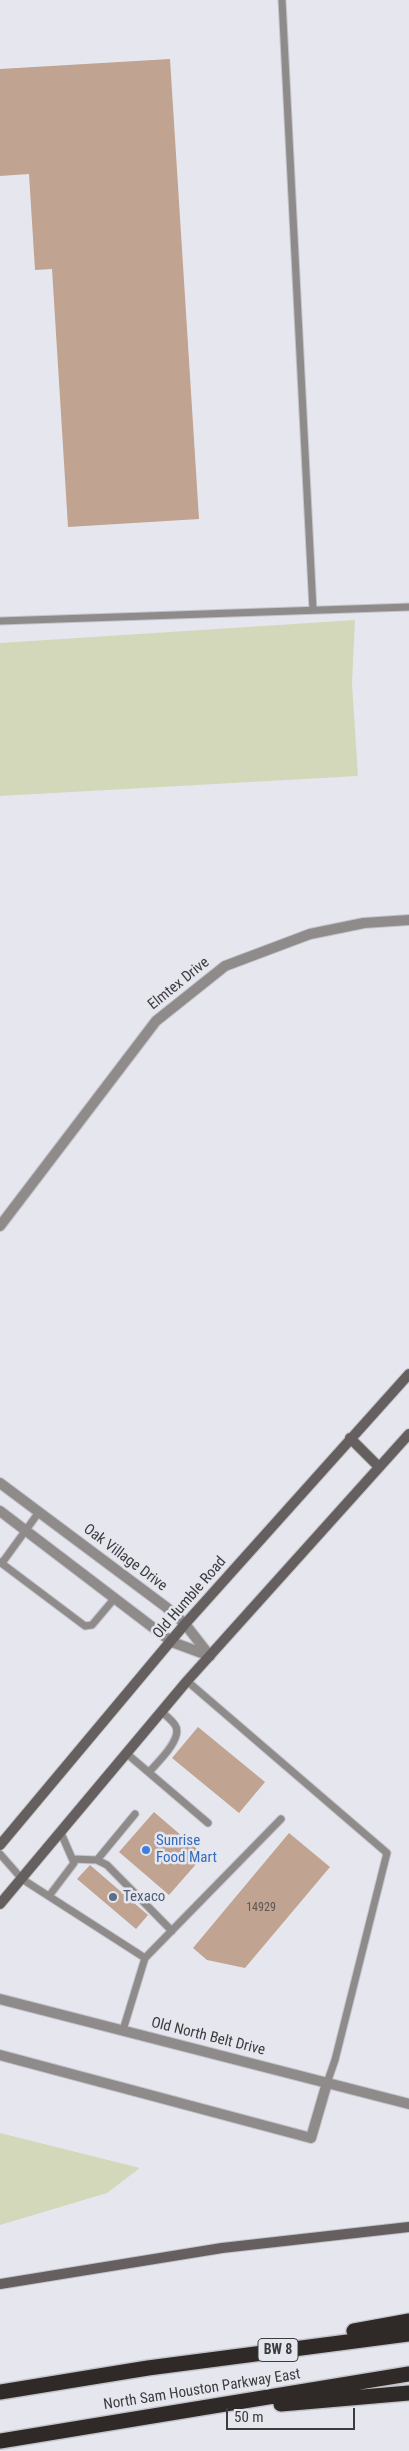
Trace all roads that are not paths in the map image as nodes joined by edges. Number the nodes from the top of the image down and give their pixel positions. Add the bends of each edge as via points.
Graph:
1 (282, 0) edge
2 (409, 607) edge
3 (313, 610) junction
4 (0, 621) edge
5 (409, 920) edge
6 (0, 1226) edge
7 (409, 1374) edge
8 (409, 1434) edge
9 (350, 1438) junction
10 (378, 1466) junction
11 (0, 1483) edge
12 (0, 1511) edge
13 (39, 1512) junction
14 (25, 1531) junction
15 (1, 1563) edge
16 (114, 1599) junction
17 (185, 1624) junction
18 (172, 1642) junction
19 (210, 1656) junction
20 (187, 1681) junction
21 (161, 1711) junction
22 (126, 1753) junction
23 (149, 1772) junction
24 (135, 1814) dead end
25 (281, 1819) dead end
26 (208, 1823) dead end
27 (61, 1833) junction
28 (0, 1845) edge
29 (0, 1854) edge
30 (73, 1859) junction
31 (97, 1860) junction
32 (22, 1879) junction
33 (49, 1896) junction
34 (0, 1904) edge
35 (172, 1931) junction
36 (144, 1958) junction
37 (0, 1999) edge
38 (123, 2030) junction
39 (0, 2055) edge
40 (327, 2083) junction
41 (409, 2104) edge
42 (409, 2227) edge
43 (0, 2284) edge
44 (409, 2322) edge
45 (409, 2334) edge
46 (148, 2368) junction
47 (409, 2374) edge
48 (0, 2392) edge
49 (409, 2393) edge
50 (173, 2412) junction
51 (0, 2441) edge

1 - 3 lane
2 - 3 lane
3 - 4 lane
5 - 6 street, Elmtex Drive via 364,923 310,934 225,966 156,1021
7 - 9 main road, Old Humble Road
8 - 10 main road
9 - 10 main road
9 - 17 main road, Old Humble Road
10 - 19 main road
11 - 13 street, Oak Village Drive
12 - 14 street
13 - 14 lane
13 - 17 street, Oak Village Drive
14 - 15 lane
14 - 16 street
15 - 16 lane via 85,1626 92,1625
16 - 18 street
17 - 18 main road, Old Humble Road
17 - 19 street, Oak Village Drive
18 - 19 street
18 - 28 main road, Old Humble Road
19 - 20 main road
20 - 21 main road
20 - 40 lane via 387,1853
21 - 22 main road
21 - 23 lane via 178,1732 176,1740
22 - 23 lane
22 - 27 main road
23 - 26 lane
24 - 31 lane
25 - 35 lane
27 - 30 lane
27 - 32 main road
29 - 32 lane
30 - 31 lane
30 - 33 lane via 73,1865
31 - 35 lane via 107,1865
32 - 33 lane
32 - 34 main road
33 - 36 lane
35 - 36 lane
36 - 38 lane
37 - 38 street, Old North Belt Drive
38 - 40 street, Old North Belt Drive
39 - 40 street via 311,2138
40 - 41 street, Old North Belt Drive
42 - 43 main road via 222,2248
44 - 46 highway
45 - 46 highway, North Sam Houston Parkway East / BW 8
46 - 48 highway, North Sam Houston Parkway East / BW 8
47 - 50 highway, North Sam Houston Parkway East
49 - 50 highway
50 - 51 highway, North Sam Houston Parkway East

